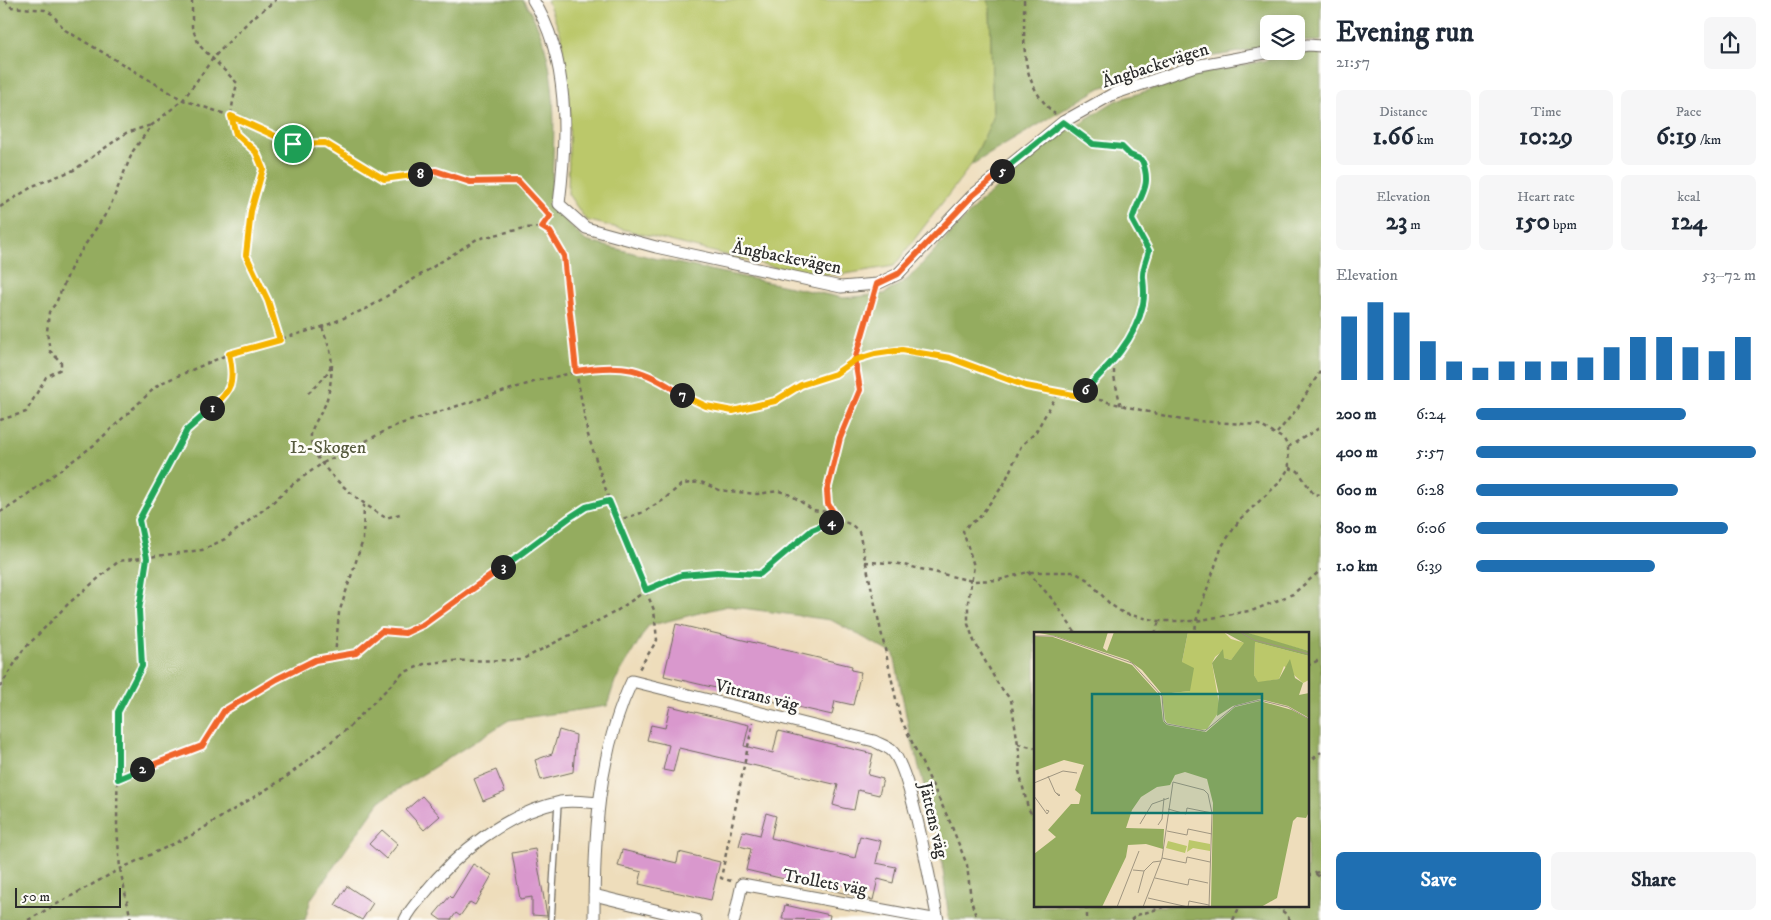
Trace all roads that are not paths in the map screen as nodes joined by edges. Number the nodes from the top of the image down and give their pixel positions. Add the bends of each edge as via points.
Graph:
1 (533, 0) edge
2 (1305, 46) edge
3 (1321, 46) edge
4 (1260, 54) edge
5 (874, 741) joint
6 (558, 803) junction
7 (599, 803) junction
8 (594, 895) junction
9 (405, 920) edge
10 (551, 920) edge
11 (594, 920) edge
12 (696, 920) edge
13 (734, 920) edge
14 (938, 920) edge

1 - 4 street, Ängbackevägen via 551,34 564,107 559,204 586,228 656,247 841,287 877,284 898,274 972,196 1063,122 1113,94 1195,66
2 - 3 street
5 - 7 street, Vittrans väg via 632,681 620,706
5 - 14 street, Jättens väg via 892,750 905,775 916,812
6 - 7 street
6 - 9 street via 496,829 465,850 432,884
6 - 10 lane
7 - 8 street
8 - 11 street
8 - 12 street
13 - 14 street, Trollets väg via 742,884

